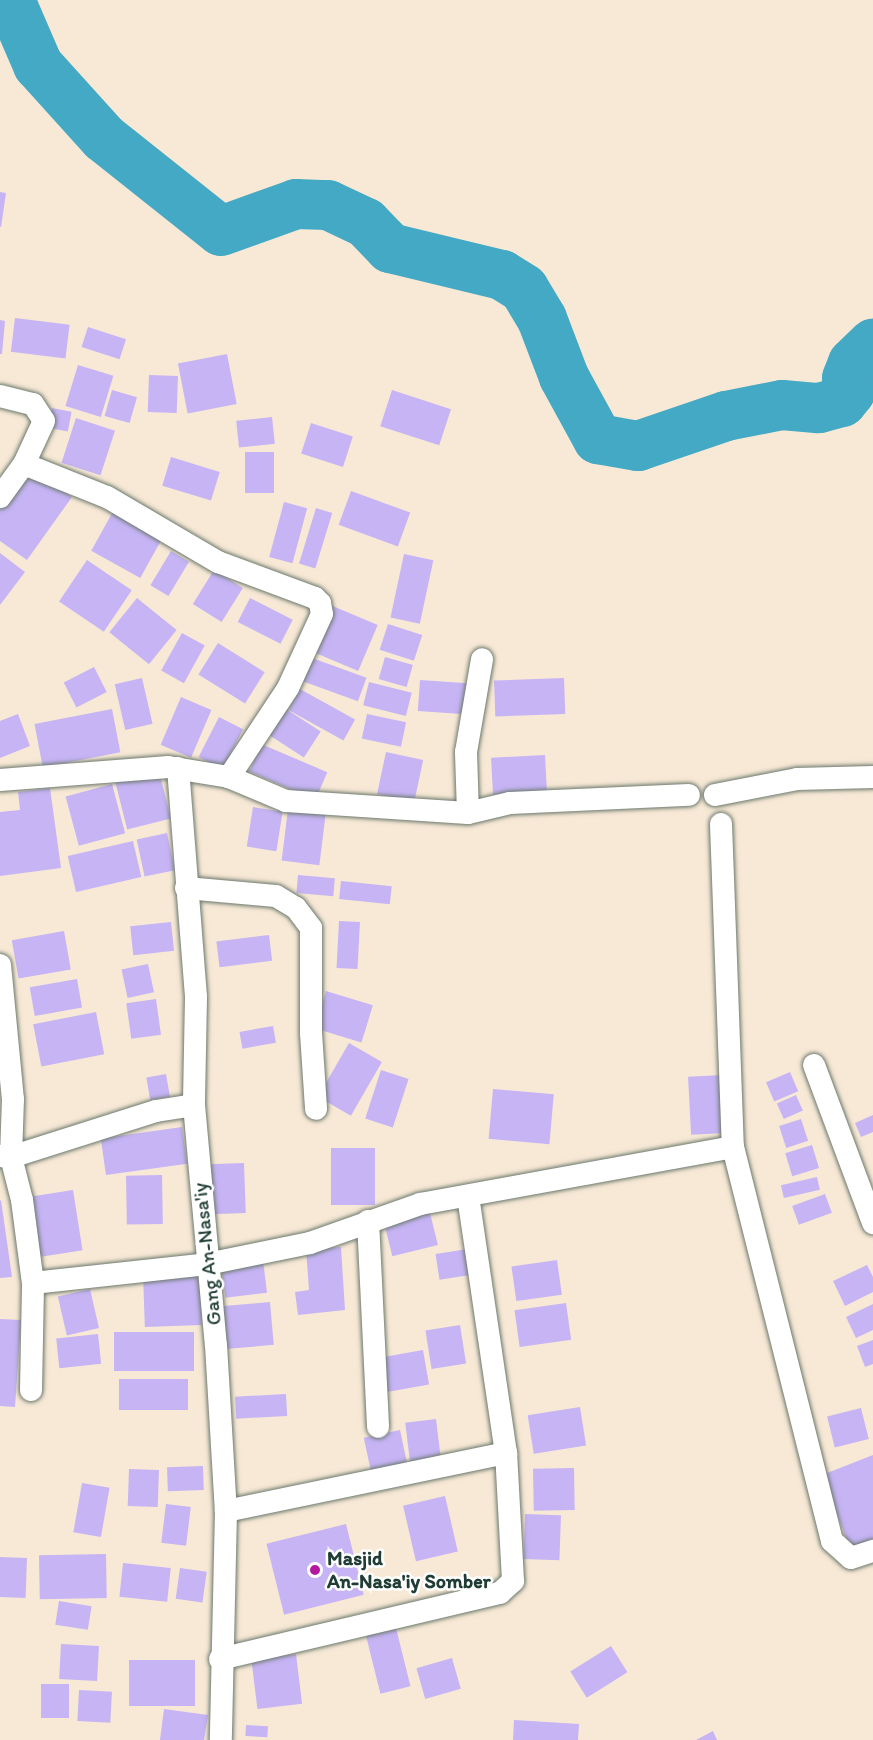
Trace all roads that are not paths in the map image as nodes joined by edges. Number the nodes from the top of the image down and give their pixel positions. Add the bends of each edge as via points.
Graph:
1 (0, 396) edge
2 (24, 464) junction
3 (0, 497) edge
4 (482, 659) dead end
5 (178, 768) junction
6 (229, 777) junction
7 (873, 777) edge
8 (0, 780) edge
9 (689, 795) dead end
10 (715, 795) dead end
11 (468, 813) junction
12 (721, 824) dead end
13 (186, 888) junction
14 (0, 965) edge
15 (814, 1065) dead end
16 (194, 1105) junction
17 (316, 1109) dead end
18 (733, 1147) junction
19 (6, 1156) edge
20 (468, 1196) junction
21 (368, 1221) junction
22 (873, 1223) edge
23 (207, 1264) junction
24 (33, 1283) junction
25 (31, 1390) dead end
26 (378, 1427) dead end
27 (506, 1453) junction
28 (226, 1511) junction
29 (873, 1551) edge
30 (220, 1659) junction
31 (221, 1740) edge

1 - 2 street via 23,399 41,412 44,421
2 - 3 street
2 - 6 street via 107,497 218,562 320,603 322,614 288,688
4 - 11 street via 466,752
5 - 6 street
5 - 8 street via 147,766 33,780
5 - 13 street, Gang An-Nasa'iy
6 - 11 street via 286,801
7 - 10 street via 797,779
9 - 11 street via 510,803
12 - 18 street
13 - 16 street, Gang An-Nasa'iy via 196,997
13 - 17 street via 276,897 296,908 312,928 310,1033
14 - 19 street via 12,1099
15 - 22 street
16 - 19 street via 156,1111
16 - 23 street, Gang An-Nasa'iy
18 - 20 street
18 - 29 street via 832,1541 851,1558
19 - 24 street via 22,1200
20 - 21 street via 420,1204
20 - 27 street
21 - 23 street via 310,1243
21 - 26 street
23 - 24 street
23 - 28 street, Gang An-Nasa'iy via 216,1335
24 - 25 street
27 - 28 street
27 - 30 street via 513,1581 500,1593
28 - 30 street, Gang An-Nasa'iy
30 - 31 street, Gang An-Nasa'iy

